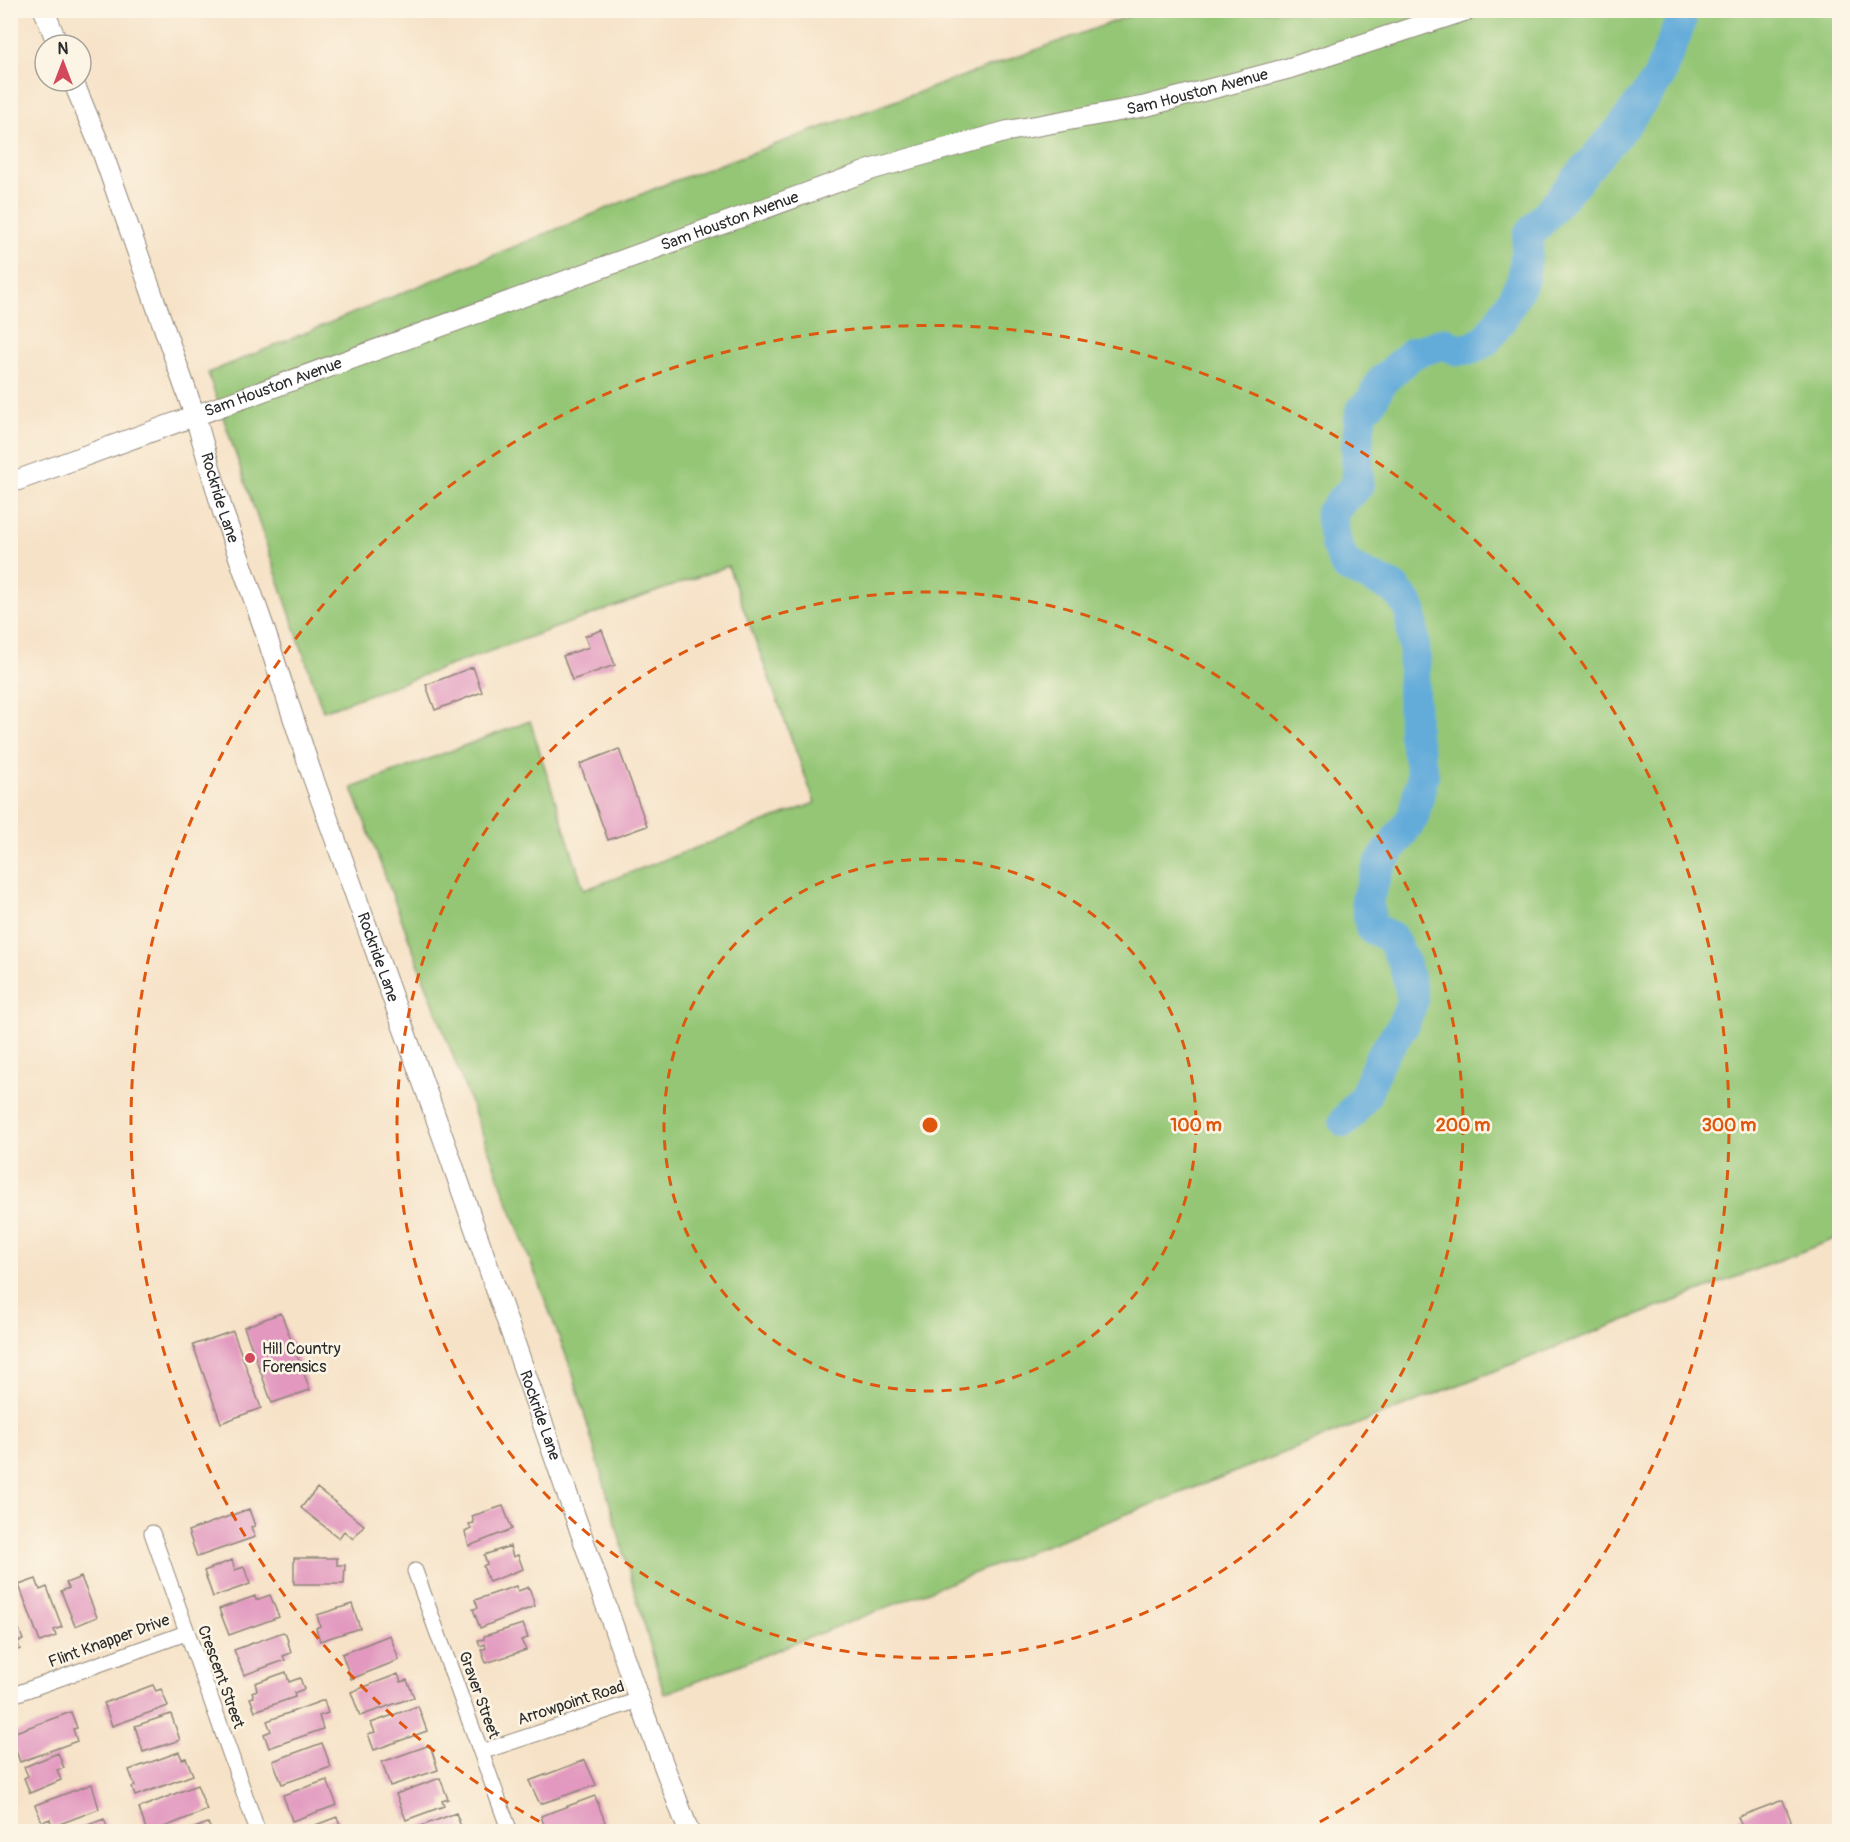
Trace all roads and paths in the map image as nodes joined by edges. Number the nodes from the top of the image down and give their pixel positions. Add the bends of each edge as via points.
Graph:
1 (44, 10) edge
2 (1467, 10) edge
3 (53, 33) edge
4 (78, 93) edge
5 (195, 416) junction
6 (10, 483) edge
7 (152, 1533) dead end
8 (415, 1571) dead end
9 (186, 1633) junction
10 (10, 1696) edge
11 (639, 1700) junction
12 (481, 1752) junction
13 (258, 1832) edge
14 (510, 1832) edge
15 (689, 1832) edge

1 - 3 street
2 - 5 street, Sam Houston Avenue via 1268,74 1146,106 1008,131 873,169
4 - 5 street, Rockride Lane
5 - 6 street, Sam Houston Avenue
5 - 11 street, Rockride Lane via 223,512 311,772
7 - 9 street, Crescent Street
8 - 12 street, Graver Street
9 - 10 street, Flint Knapper Drive
9 - 13 street, Crescent Street
11 - 12 street, Arrowpoint Road
11 - 15 street, Rockride Lane
12 - 14 street, Graver Street

